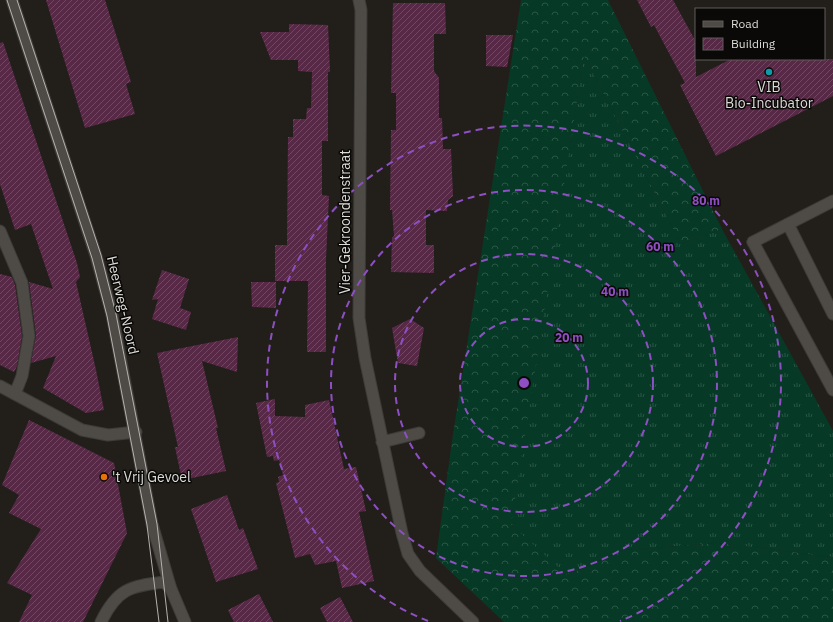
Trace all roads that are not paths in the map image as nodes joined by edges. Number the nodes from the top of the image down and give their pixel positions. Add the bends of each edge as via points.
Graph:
1 (12, 0) edge
2 (359, 0) edge
3 (833, 202) edge
4 (788, 224) junction
5 (0, 231) edge
6 (833, 314) edge
7 (0, 386) edge
8 (833, 390) edge
9 (15, 394) junction
10 (136, 432) junction
11 (419, 432) dead end
12 (382, 442) junction
13 (171, 589) junction
14 (101, 622) edge
15 (186, 622) edge
16 (473, 622) edge

1 - 10 street, Heerweg-Noord via 96,256 112,315
2 - 12 street, Vier-Gekroondenstraat via 359,318
3 - 4 street
4 - 6 street
4 - 8 street via 753,242
5 - 9 street via 22,283 29,336 22,376
7 - 9 street
9 - 10 street via 82,430 108,435
10 - 13 street, Heerweg-Noord via 152,524
11 - 12 street
12 - 16 street, Vier-Gekroondenstraat via 408,554 420,571
13 - 14 street via 164,582 130,588 118,595
13 - 15 street, Heerweg-Noord

